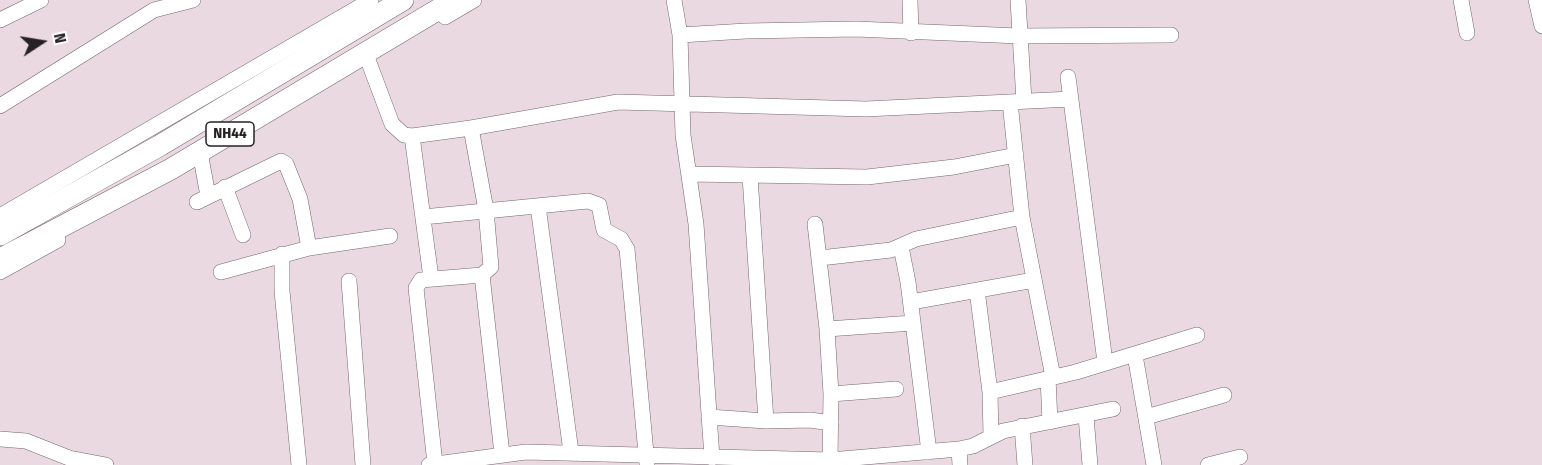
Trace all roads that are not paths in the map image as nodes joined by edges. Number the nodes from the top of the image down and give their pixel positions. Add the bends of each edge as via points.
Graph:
1 (41, 0) edge
2 (194, 0) edge
3 (371, 0) edge
4 (403, 0) edge
5 (454, 0) edge
6 (474, 0) edge
7 (674, 0) edge
8 (910, 0) edge
9 (1018, 0) edge
10 (1461, 0) edge
11 (1536, 0) edge
12 (21, 4) edge
13 (152, 5) edge
14 (0, 20) edge
15 (1542, 26) edge
16 (911, 33) junction
17 (1467, 33) dead end
18 (680, 35) junction
19 (1171, 35) dead end
20 (1019, 36) junction
21 (367, 57) junction
22 (1068, 77) dead end
23 (1071, 99) junction
24 (1017, 101) junction
25 (682, 102) junction
26 (0, 106) edge
27 (471, 128) junction
28 (412, 136) junction
29 (1016, 155) junction
30 (201, 157) junction
31 (689, 174) junction
32 (750, 176) junction
33 (225, 187) junction
34 (538, 206) junction
35 (486, 210) junction
36 (0, 216) edge
37 (423, 217) junction
38 (1022, 217) junction
39 (815, 224) dead end
40 (0, 235) edge
41 (243, 235) dead end
42 (390, 237) dead end
43 (901, 247) junction
44 (309, 248) junction
45 (282, 254) junction
46 (820, 258) junction
47 (0, 259) edge
48 (0, 272) edge
49 (221, 272) dead end
50 (482, 275) junction
51 (431, 278) junction
52 (1034, 280) junction
53 (349, 281) dead end
54 (977, 291) junction
55 (911, 302) junction
56 (913, 323) junction
57 (827, 329) junction
58 (1197, 335) dead end
59 (1136, 355) junction
60 (1105, 362) junction
61 (1050, 377) junction
62 (896, 389) dead end
63 (990, 392) junction
64 (831, 394) junction
65 (1224, 394) dead end
66 (1113, 409) dead end
67 (1086, 416) junction
68 (709, 417) junction
69 (1146, 417) junction
70 (766, 421) junction
71 (1050, 422) junction
72 (831, 423) junction
73 (1022, 426) junction
74 (991, 436) junction
75 (0, 439) edge
76 (959, 449) junction
77 (572, 452) junction
78 (929, 452) junction
79 (502, 454) junction
80 (1240, 457) dead end
81 (712, 458) junction
82 (647, 460) edge
83 (891, 460) edge
84 (824, 462) edge
85 (432, 464) edge
86 (106, 465) edge
87 (298, 465) edge
88 (363, 465) edge
89 (960, 465) edge
90 (1025, 465) edge
91 (1090, 465) edge
92 (1154, 465) edge
93 (1208, 465) edge

1 - 12 street
2 - 13 street
3 - 36 street
4 - 40 highway, NH44 via 159,146
5 - 21 highway, NH44
6 - 21 street
7 - 18 street
8 - 16 street
9 - 20 street
10 - 17 street
11 - 15 street
12 - 14 street
13 - 26 street
16 - 18 street via 804,29
16 - 20 street
18 - 25 street
19 - 20 street
20 - 24 street
21 - 28 street via 392,124 404,135
21 - 30 highway, NH44
22 - 23 street
23 - 24 street
23 - 60 street
24 - 25 street via 866,110
24 - 29 street
25 - 27 street via 618,102
25 - 31 street
27 - 28 street
27 - 35 street
28 - 37 street
29 - 32 street via 867,177
29 - 38 street
30 - 33 street via 202,199
30 - 47 highway, NH44
30 - 48 street
31 - 32 street
31 - 68 street
32 - 70 street
33 - 41 street
33 - 44 street via 275,162 286,164 305,216
34 - 35 street
34 - 77 street
34 - 82 street via 595,202 604,230 625,243
35 - 37 street
35 - 50 street via 492,260 491,267
37 - 51 street
38 - 43 street via 916,239
38 - 52 street
39 - 46 street
42 - 44 street
43 - 46 street
43 - 55 street
44 - 45 street
45 - 49 street
45 - 87 street
46 - 57 street
50 - 51 street
50 - 79 street
51 - 85 street via 421,280 416,288
52 - 54 street
52 - 61 street
53 - 88 street
54 - 55 street
54 - 63 street
55 - 56 street
56 - 57 street
56 - 78 street
57 - 64 street
58 - 59 street
59 - 60 street
59 - 69 street
60 - 61 street
61 - 63 street
61 - 71 street
62 - 64 street
63 - 74 street
64 - 72 street
65 - 69 street
66 - 67 street
67 - 71 street
67 - 91 street
68 - 70 street
68 - 81 street
69 - 92 street
70 - 72 street
71 - 73 street
72 - 84 street
73 - 74 street
73 - 90 street
74 - 76 street
75 - 86 street via 26,441 69,458
76 - 78 street
76 - 89 street
77 - 79 street
77 - 82 street
78 - 83 street
79 - 85 street
80 - 93 street
81 - 82 street
81 - 84 street
83 - 84 street

